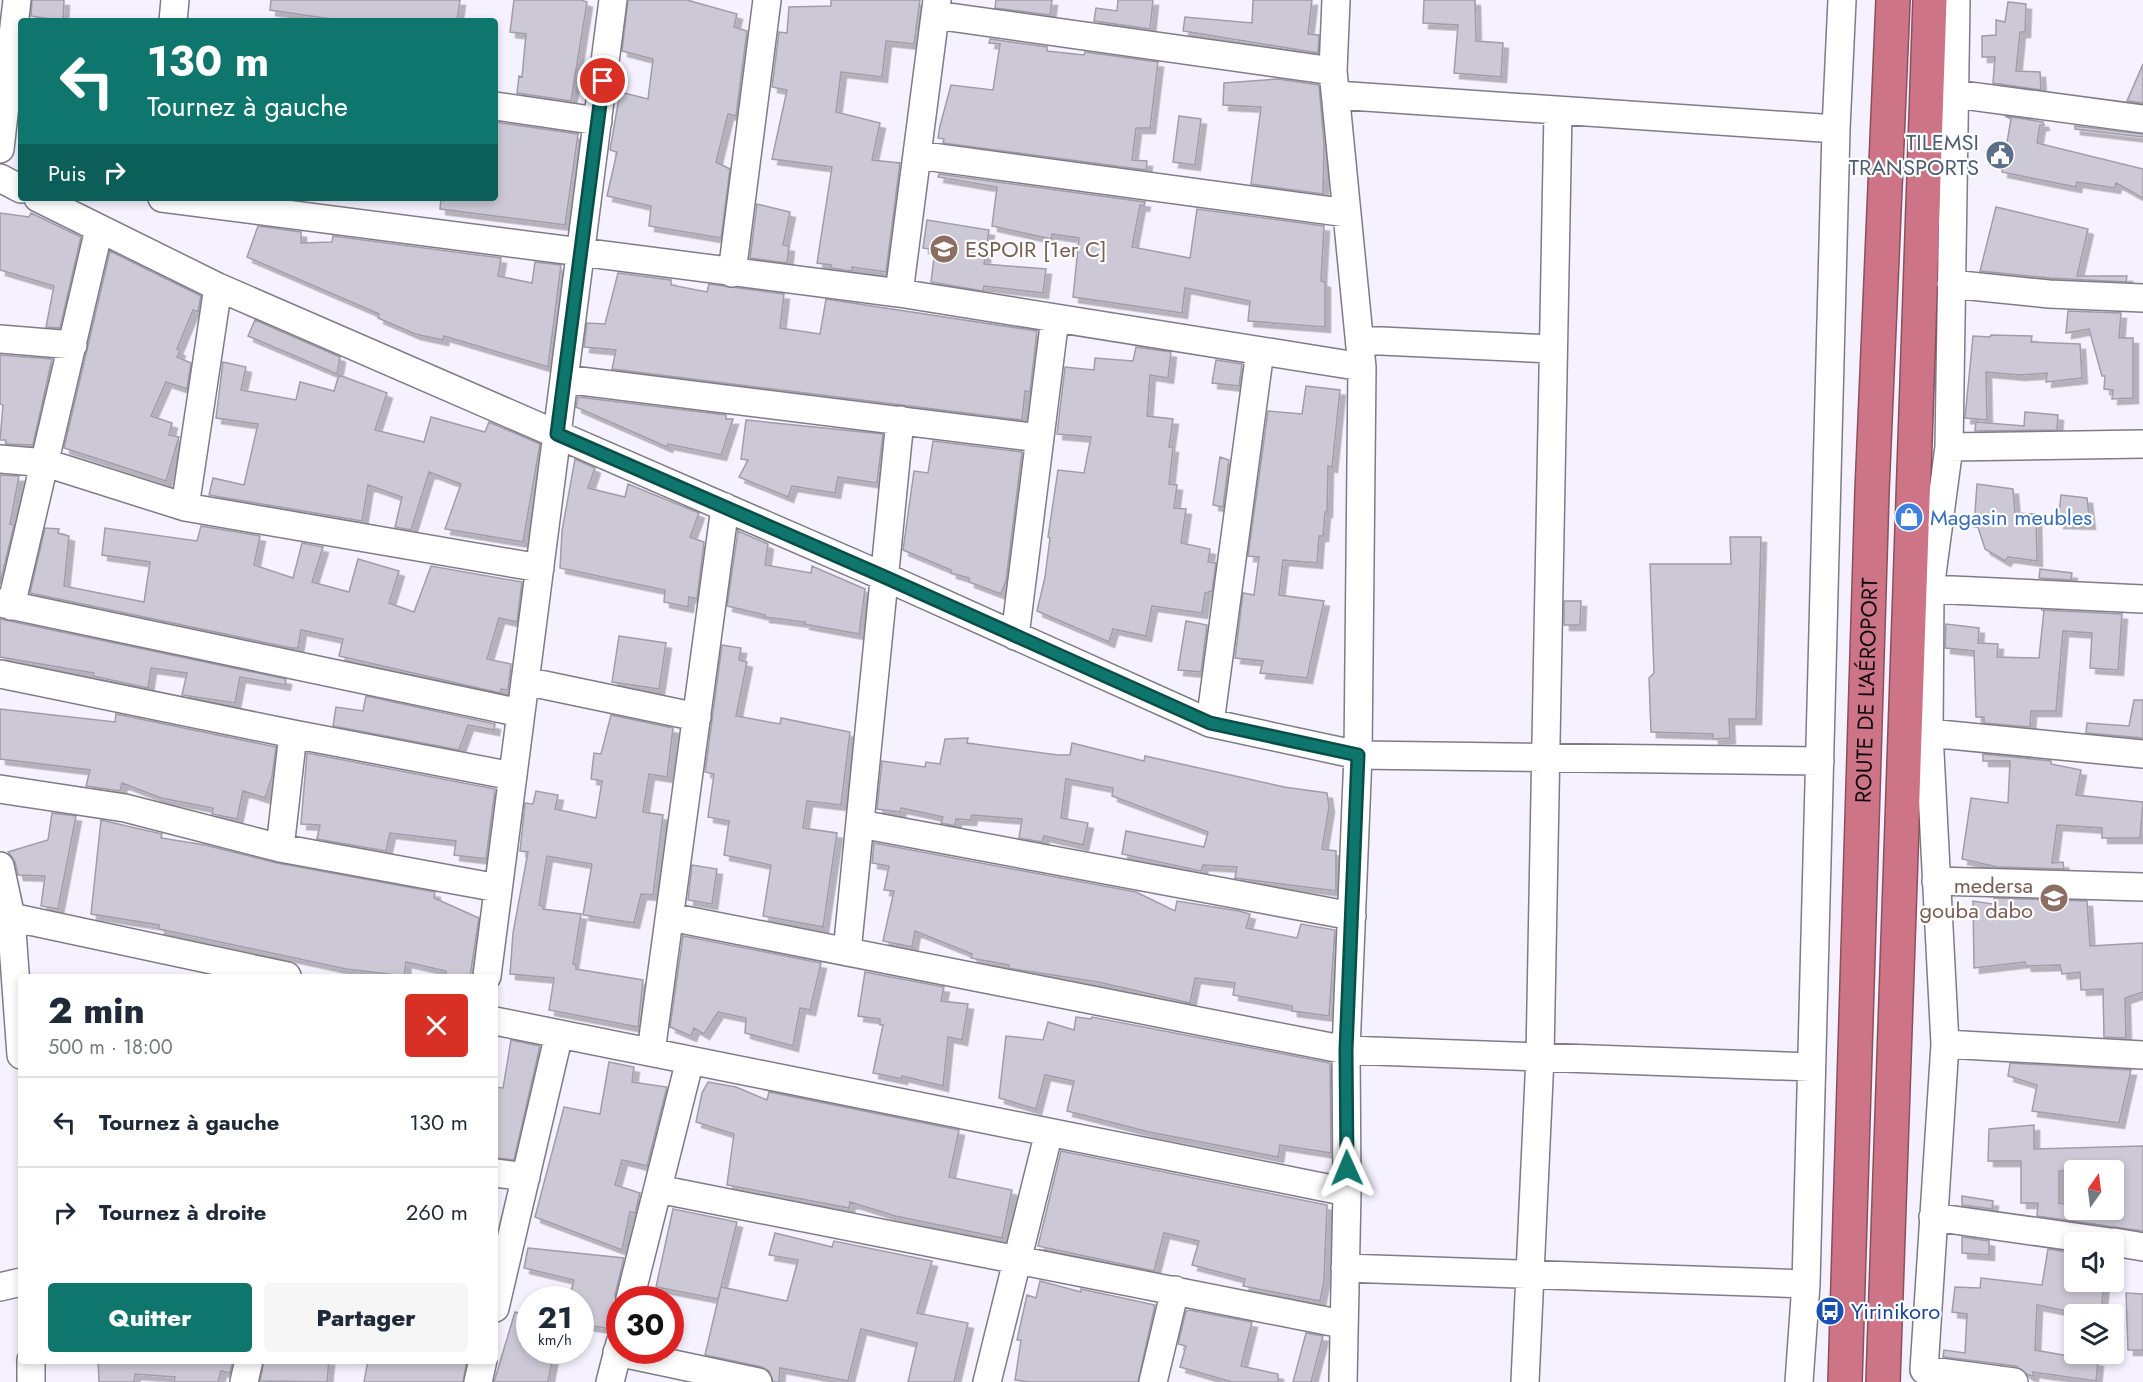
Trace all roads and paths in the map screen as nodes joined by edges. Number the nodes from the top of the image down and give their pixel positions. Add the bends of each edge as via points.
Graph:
1 (17, 0) edge
2 (175, 0) edge
3 (613, 0) edge
4 (767, 0) edge
5 (1336, 0) edge
6 (1842, 0) edge
7 (1893, 0) edge
8 (1930, 0) edge
9 (1956, 0) edge
10 (936, 8) edge
11 (173, 18) edge
12 (17, 34) edge
13 (1335, 83) junction
14 (1955, 94) junction
15 (498, 106) edge
16 (1558, 111) junction
17 (2143, 119) edge
18 (598, 121) junction
19 (1836, 129) junction
20 (0, 148) edge
21 (917, 155) junction
22 (0, 178) edge
23 (18, 187) edge
24 (47, 201) edge
25 (206, 201) edge
26 (310, 208) edge
27 (1347, 213) junction
28 (99, 229) junction
29 (581, 253) junction
30 (732, 273) junction
31 (1951, 284) junction
32 (218, 287) junction
33 (899, 293) junction
34 (2143, 298) edge
35 (1055, 318) junction
36 (0, 339) edge
37 (73, 345) junction
38 (1553, 349) junction
39 (1260, 351) junction
40 (1361, 353) junction
41 (564, 379) junction
42 (900, 420) junction
43 (557, 434) junction
44 (1040, 438) junction
45 (2143, 444) edge
46 (1949, 447) junction
47 (0, 459) edge
48 (46, 463) junction
49 (185, 507) junction
50 (725, 507) junction
51 (540, 568) junction
52 (885, 577) junction
53 (1930, 589) junction
54 (2143, 599) edge
55 (5, 605) edge
56 (1015, 636) junction
57 (0, 674) edge
58 (525, 681) junction
59 (521, 713) junction
60 (697, 717) junction
61 (1210, 723) junction
62 (1929, 733) junction
63 (293, 734) junction
64 (2143, 754) edge
65 (1358, 755) junction
66 (1545, 757) junction
67 (1820, 761) junction
68 (513, 776) junction
69 (0, 789) edge
70 (860, 824) junction
71 (280, 848) junction
72 (0, 866) edge
73 (1936, 881) junction
74 (2143, 887) edge
75 (498, 888) junction
76 (1352, 916) junction
77 (10, 917) junction
78 (670, 917) junction
79 (847, 952) junction
80 (277, 974) edge
81 (487, 974) edge
82 (18, 1017) edge
83 (498, 1022) edge
84 (559, 1034) junction
85 (1945, 1044) junction
86 (1346, 1050) junction
87 (651, 1052) junction
88 (2143, 1055) edge
89 (1540, 1057) junction
90 (690, 1060) junction
91 (1811, 1068) junction
92 (1049, 1132) junction
93 (498, 1173) edge
94 (526, 1176) junction
95 (658, 1189) junction
96 (1347, 1192) junction
97 (1933, 1217) junction
98 (2064, 1235) edge
99 (2124, 1244) edge
100 (2143, 1247) edge
101 (1017, 1259) junction
102 (1345, 1268) junction
103 (1530, 1275) junction
104 (18, 1283) edge
105 (1806, 1284) junction
106 (633, 1286) edge
107 (0, 1287) edge
108 (1175, 1290) junction
109 (498, 1295) edge
110 (1342, 1324) junction
111 (31, 1364) edge
112 (248, 1364) edge
113 (482, 1364) edge
114 (614, 1364) edge
115 (684, 1364) edge
116 (1924, 1376) edge
117 (31, 1382) edge
118 (244, 1382) edge
119 (478, 1382) edge
120 (610, 1382) edge
121 (758, 1382) edge
122 (987, 1382) edge
123 (1153, 1382) edge
124 (1343, 1382) edge
125 (1525, 1382) edge
126 (1799, 1382) edge
127 (1845, 1382) edge
128 (1883, 1382) edge
129 (2014, 1382) edge

1 - 12 street
2 - 11 street
3 - 18 street
4 - 30 street
5 - 13 street
6 - 19 street
7 - 127 highway, ROUTE DE L'AÉROPORT via 1872,491
8 - 128 highway, ROUTE DE L'AÉROPORT
9 - 14 street
10 - 13 street
10 - 21 street
12 - 20 street
13 - 16 street
13 - 27 street
14 - 17 street
14 - 31 street
15 - 18 street
16 - 19 street
16 - 38 street
18 - 29 street
19 - 67 street
21 - 27 street
21 - 33 street
22 - 23 street
24 - 28 street
25 - 26 street
26 - 29 street
27 - 40 street
28 - 32 street
28 - 37 street
29 - 30 street
29 - 41 street
30 - 33 street
31 - 34 street
31 - 46 street
32 - 43 street
32 - 49 street
33 - 35 street
35 - 39 street
35 - 44 street
36 - 37 street
37 - 48 street
38 - 40 street
38 - 66 street
39 - 40 street
39 - 61 street
40 - 65 street
41 - 42 street
41 - 43 street
42 - 44 street
42 - 52 street
43 - 50 street
43 - 51 street
44 - 56 street
45 - 46 street
46 - 53 street
47 - 48 street
48 - 49 street
48 - 55 street
49 - 51 street
50 - 52 street
50 - 60 street
51 - 58 street
52 - 56 street
52 - 70 street
53 - 54 street
53 - 62 street
55 - 59 street
56 - 61 street
57 - 63 street
58 - 59 street
58 - 60 street
59 - 68 street
60 - 78 street
61 - 65 street
62 - 64 street
62 - 73 street
63 - 68 street
63 - 71 street
65 - 66 street
65 - 76 street
66 - 67 street
66 - 89 street
67 - 91 street
68 - 75 street
69 - 71 street via 125,808
70 - 76 street
70 - 79 street
71 - 75 street
72 - 77 street
73 - 74 street
73 - 85 street
75 - 81 street
76 - 86 street
77 - 80 street
77 - 82 street
78 - 79 street
78 - 87 street
79 - 86 street
83 - 84 street
84 - 87 street
84 - 94 street
85 - 88 street
85 - 97 street
86 - 89 street
86 - 96 street
87 - 90 street
89 - 91 street
89 - 103 street
90 - 92 street
90 - 95 street
91 - 105 street
92 - 96 street
92 - 101 street
93 - 94 street
94 - 109 street
95 - 101 street
95 - 106 street
96 - 102 street
97 - 98 street
97 - 116 street
99 - 100 street
101 - 108 street
101 - 122 street
102 - 103 street
102 - 110 street
103 - 105 street
103 - 125 street
104 - 107 street
105 - 126 street
108 - 110 street
108 - 123 street
110 - 124 street
111 - 117 street
112 - 118 street
113 - 119 street
114 - 120 street
115 - 121 street
116 - 129 street

